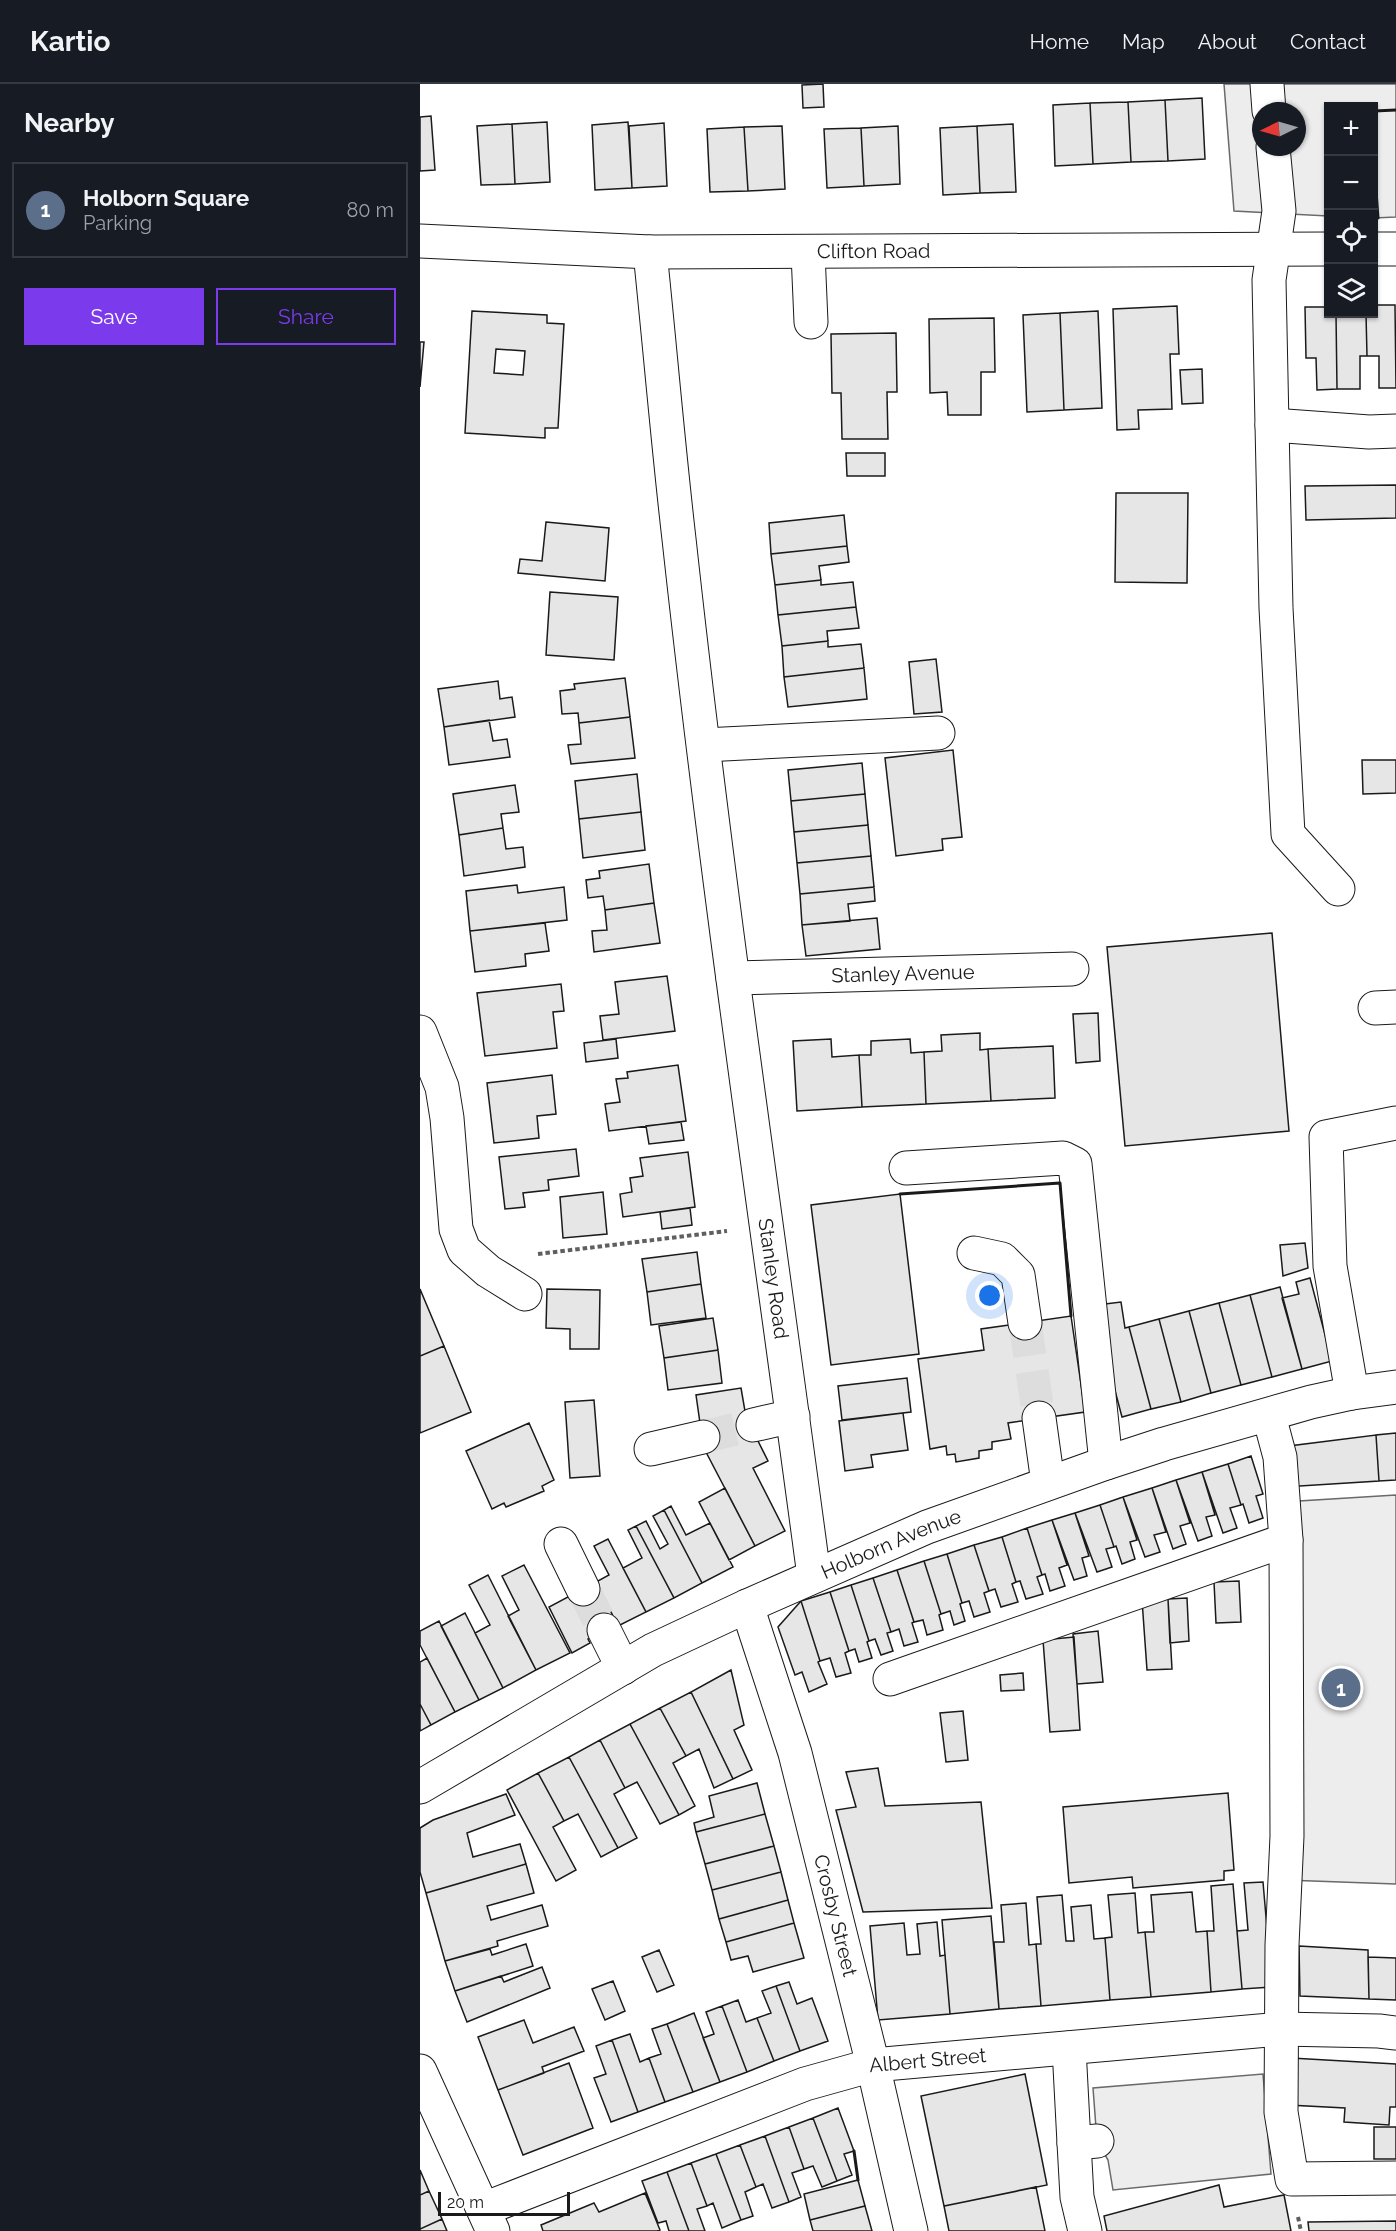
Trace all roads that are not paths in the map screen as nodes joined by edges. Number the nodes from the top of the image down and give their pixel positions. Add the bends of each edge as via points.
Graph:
1 (1267, 84) edge
2 (1268, 102) edge
3 (1274, 156) edge
4 (420, 241) edge
5 (1273, 249) junction
6 (1324, 249) edge
7 (1378, 249) edge
8 (1396, 249) edge
9 (650, 252) junction
10 (808, 253) junction
11 (811, 322) dead end
12 (1272, 425) junction
13 (1396, 431) edge
14 (938, 733) dead end
15 (704, 745) junction
16 (1338, 889) dead end
17 (1072, 969) dead end
18 (734, 978) junction
19 (420, 1032) edge
20 (1396, 1123) edge
21 (906, 1168) dead end
22 (974, 1253) dead end
23 (525, 1294) dead end
24 (1025, 1323) tunnel mouth
25 (1396, 1387) edge
26 (1352, 1393) junction
27 (793, 1416) junction
28 (1269, 1416) junction
29 (1039, 1418) tunnel mouth
30 (753, 1425) tunnel mouth
31 (703, 1437) tunnel mouth
32 (651, 1449) dead end
33 (1106, 1463) junction
34 (1048, 1484) junction
35 (1286, 1540) junction
36 (561, 1544) dead end
37 (814, 1576) junction
38 (583, 1589) tunnel mouth
39 (747, 1606) junction
40 (604, 1630) tunnel mouth
41 (623, 1668) junction
42 (890, 1679) dead end
43 (420, 1787) edge
44 (1280, 2029) junction
45 (1396, 2033) edge
46 (1069, 2048) junction
47 (873, 2065) junction
48 (420, 2071) edge
49 (1396, 2178) edge
50 (488, 2220) edge
51 (911, 2231) edge
52 (1085, 2231) edge

1 - 2 street
3 - 5 street via 1279,211
4 - 9 street, Clifton Road
5 - 6 street, Clifton Road
5 - 10 street, Clifton Road
5 - 12 street via 1269,280
7 - 8 street
9 - 10 street, Clifton Road
9 - 15 street, Stanley Road
10 - 11 street
12 - 13 street
12 - 16 street via 1276,608 1288,834
14 - 15 street
15 - 18 street, Stanley Road
17 - 18 street, Stanley Avenue
18 - 27 street, Stanley Road
19 - 23 street via 442,1088 456,1229 464,1250
20 - 26 street via 1326,1137 1330,1266
21 - 33 street via 1063,1158 1075,1164
22 - 24 street via 1002,1259 1018,1275
25 - 26 street, Holborn Avenue
26 - 28 street, Holborn Avenue
27 - 30 street
27 - 37 street, Stanley Road
28 - 33 street, Holborn Avenue
28 - 35 street via 1280,1457
29 - 34 street
31 - 32 street
33 - 34 street, Holborn Avenue
34 - 37 street, Holborn Avenue via 927,1527
35 - 42 street
35 - 44 street via 1287,1836
36 - 38 street
37 - 39 street, Holborn Avenue
39 - 41 street, Holborn Avenue
39 - 47 street, Crosby Street via 795,1753
40 - 41 street
41 - 43 street, Holborn Avenue
44 - 45 street, Albert Street
44 - 46 street, Albert Street
44 - 49 street via 1281,2112 1292,2179
46 - 47 street, Albert Street
46 - 52 street via 1086,2142 1077,2198
47 - 50 street, Albert Street via 805,2084
47 - 51 street, Crosby Street
48 - 50 street

